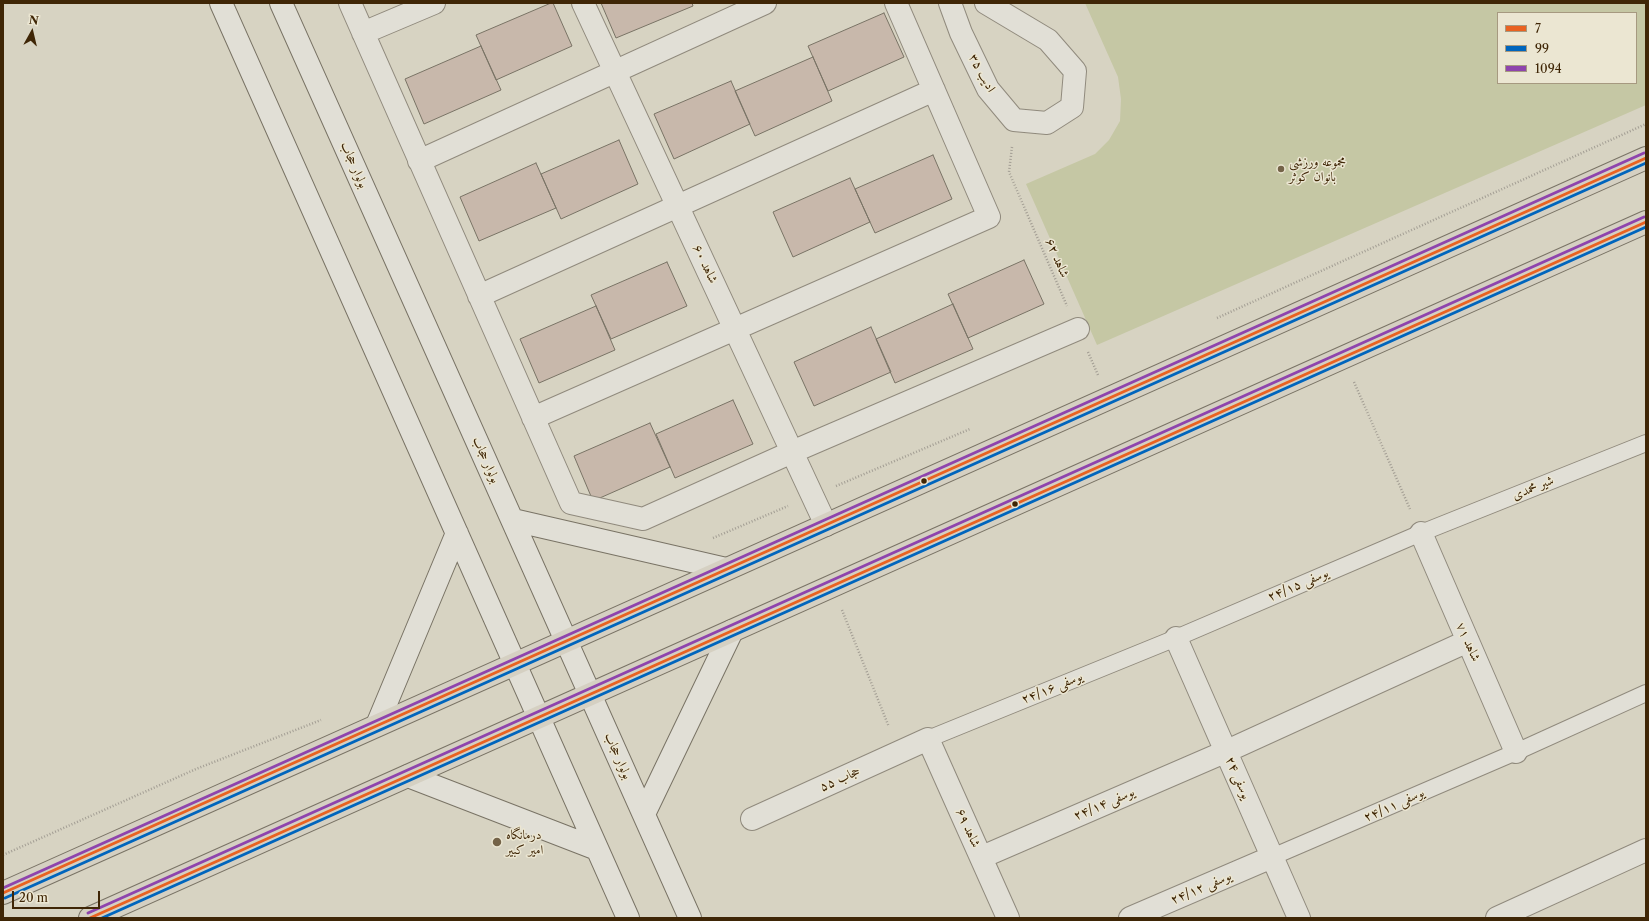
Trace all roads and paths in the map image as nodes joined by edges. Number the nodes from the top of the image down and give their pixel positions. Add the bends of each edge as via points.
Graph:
1 (221, 3) edge
2 (281, 3) edge
3 (350, 3) edge
4 (434, 3) edge
5 (583, 3) edge
6 (765, 3) edge
7 (896, 3) edge
8 (950, 3) edge
9 (986, 3) edge
10 (363, 33) junction
11 (614, 72) junction
12 (934, 90) junction
13 (1014, 120) junction
14 (1646, 158) edge
15 (419, 161) junction
16 (678, 206) junction
17 (1646, 222) edge
18 (479, 296) junction
19 (735, 329) junction
20 (1078, 329) junction
21 (1343, 357) junction
22 (1108, 398) junction
23 (533, 418) junction
24 (1646, 443) edge
25 (792, 452) junction
26 (513, 520) junction
27 (826, 525) junction
28 (457, 533) junction
29 (1421, 533) junction
30 (726, 569) junction
31 (832, 586) junction
32 (732, 631) junction
33 (1176, 638) junction
34 (567, 640) junction
35 (1468, 641) junction
36 (515, 664) junction
37 (1646, 693) edge
38 (590, 694) junction
39 (539, 717) junction
40 (377, 725) junction
41 (928, 739) junction
42 (1227, 751) junction
43 (899, 752) junction
44 (1516, 752) junction
45 (408, 776) junction
46 (644, 814) junction
47 (752, 818) dead end
48 (597, 849) junction
49 (1646, 850) edge
50 (982, 857) junction
51 (1272, 857) junction
52 (3, 893) edge
53 (90, 918) edge
54 (628, 918) edge
55 (690, 918) edge
56 (1008, 918) edge
57 (1130, 918) edge
58 (1299, 918) edge
59 (1497, 918) edge

1 - 28 street
2 - 26 street, بولوار حجاب
3 - 10 street
4 - 10 street
5 - 11 street, شاهد ۶۰
6 - 11 street
7 - 12 street
8 - 13 street, ادیب ۳۵ via 960,33 988,88
9 - 13 street via 1048,40 1074,71 1072,107 1047,123
10 - 15 street
11 - 15 street
11 - 16 street, شاهد ۶۰
12 - 16 street
12 - 19 street via 989,217
13 - 20 path, شاهد ۶۲ via 1009,172
14 - 22 main road
15 - 18 street
16 - 18 street
16 - 19 street, شاهد ۶۰
17 - 21 main road
18 - 23 street
19 - 23 street
19 - 25 street, شاهد ۶۰
20 - 22 path, شاهد ۶۲
20 - 25 street
21 - 29 path
21 - 31 main road
22 - 27 main road
23 - 25 street via 572,503 643,519
24 - 29 lane, شیر محمدی
25 - 27 street, شاهد ۶۰
26 - 30 street
26 - 34 street, بولوار حجاب
27 - 30 main road
28 - 36 street
28 - 40 street
29 - 33 lane, یوسفی ۲۴/۱۵
29 - 35 street, شاهد ۷۱
30 - 34 main road
31 - 32 main road
31 - 43 path
32 - 38 main road
32 - 46 street
33 - 41 lane, یوسفی ۲۴/۱۶
33 - 42 street, یوسفی ۲۴
34 - 36 main road
34 - 38 street, بولوار حجاب
35 - 42 street, یوسفی ۲۴/۱۴
35 - 44 street, شاهد ۷۱
36 - 39 street
36 - 40 main road
37 - 44 lane, یوسفی ۲۴/۱۱
38 - 39 main road
38 - 46 street, بولوار حجاب
39 - 45 main road
39 - 48 street
40 - 52 main road
41 - 43 street, حجاب ۵۵
41 - 50 street, شاهد ۶۹
42 - 50 street, یوسفی ۲۴/۱۴
42 - 51 street, یوسفی ۲۴
43 - 47 street, حجاب ۵۵
44 - 51 lane, یوسفی ۲۴/۱۱
45 - 48 street
45 - 53 main road
46 - 55 street, بولوار حجاب
48 - 54 street
49 - 59 street
50 - 56 street, شاهد ۶۹
51 - 57 street, یوسفی ۲۴/۱۲
51 - 58 street, یوسفی ۲۴

